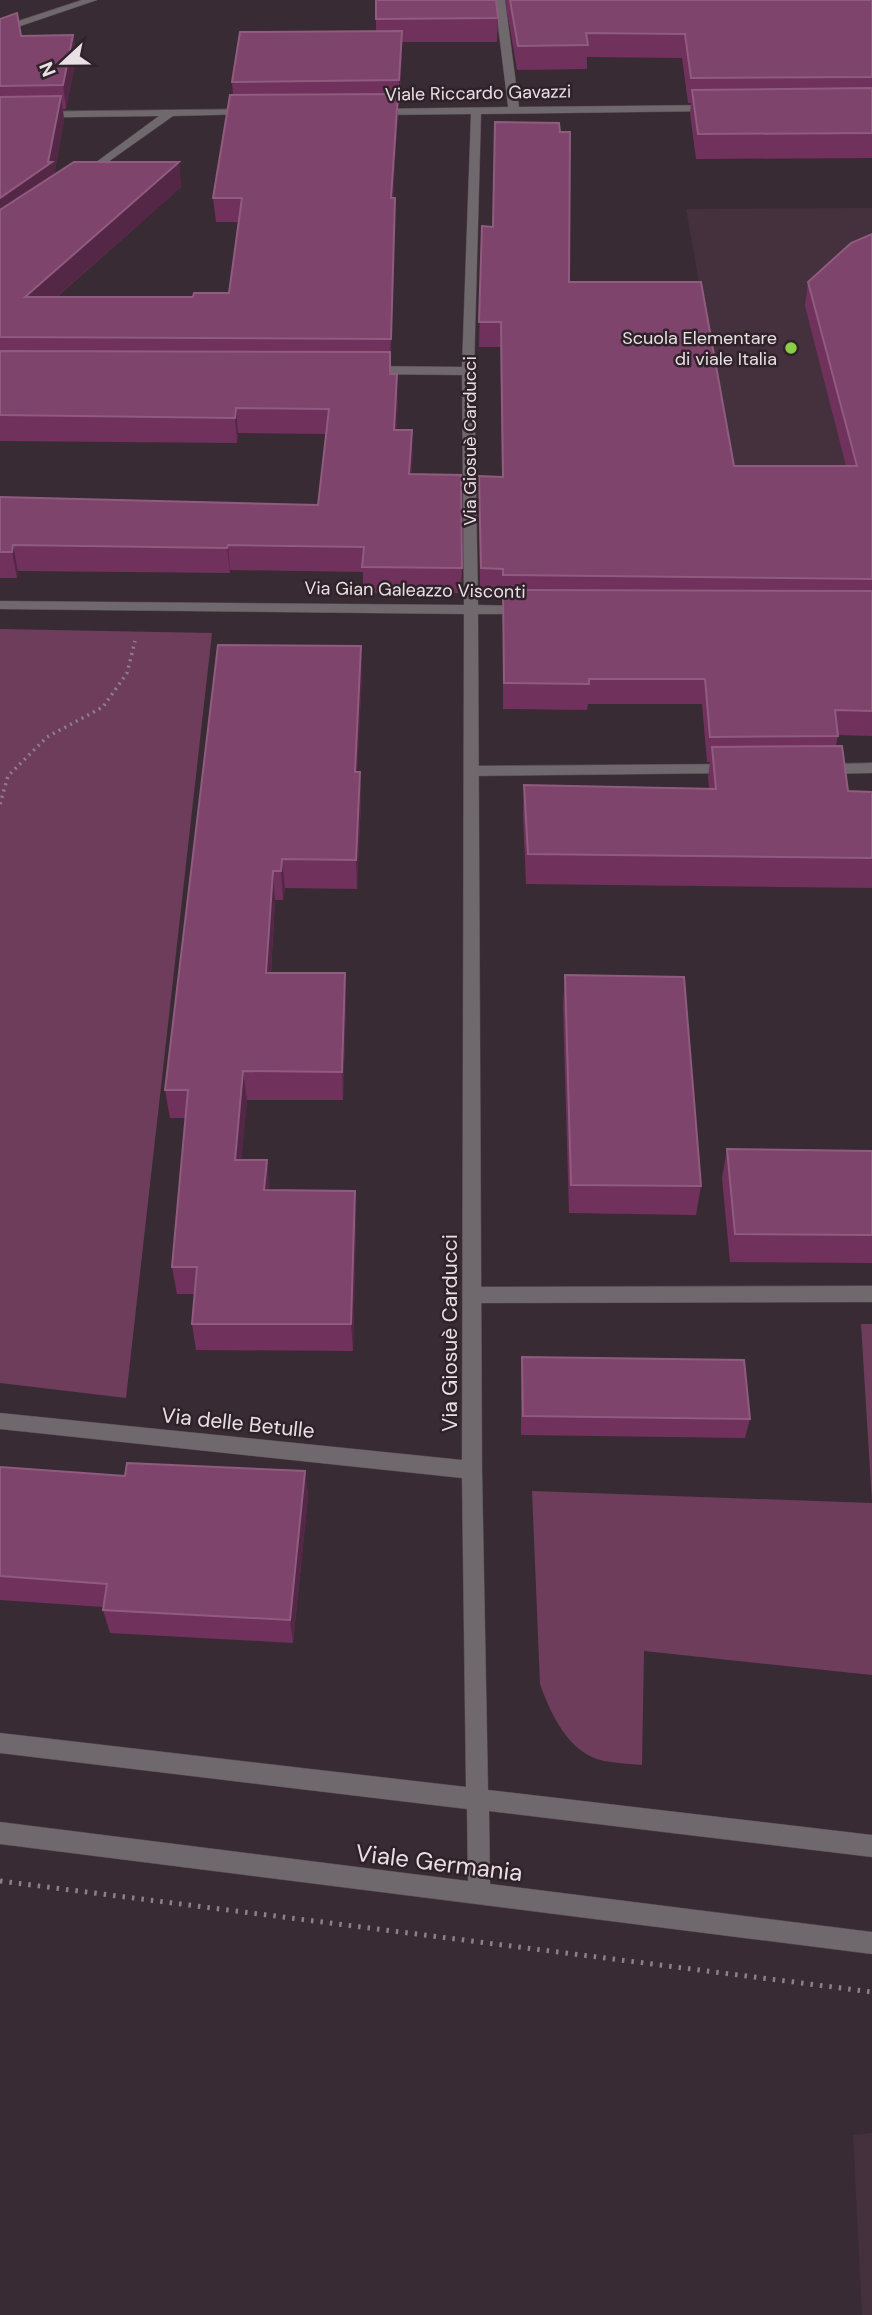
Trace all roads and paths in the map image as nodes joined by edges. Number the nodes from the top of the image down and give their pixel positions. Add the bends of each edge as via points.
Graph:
1 (92, 0) edge
2 (500, 0) edge
3 (0, 30) edge
4 (721, 108) edge
5 (514, 110) junction
6 (476, 111) junction
7 (172, 112) junction
8 (255, 112) edge
9 (365, 112) edge
10 (0, 115) edge
11 (77, 180) edge
12 (358, 370) edge
13 (468, 371) junction
14 (0, 605) edge
15 (143, 606) junction
16 (471, 610) junction
17 (541, 610) edge
18 (872, 768) edge
19 (748, 769) edge
20 (803, 769) edge
21 (473, 771) junction
22 (0, 804) edge
23 (872, 1294) edge
24 (474, 1295) junction
25 (0, 1421) edge
26 (472, 1470) junction
27 (0, 1742) edge
28 (479, 1799) junction
29 (0, 1833) edge
30 (872, 1846) edge
31 (0, 1881) edge
32 (479, 1894) junction
33 (872, 1943) edge
34 (872, 1992) edge

1 - 3 street
2 - 5 street
4 - 5 street, Viale Riccardo Gavazzi
5 - 6 street, Viale Riccardo Gavazzi
6 - 9 street, Viale Riccardo Gavazzi
6 - 13 street, Via Giosuè Carducci
7 - 8 street
7 - 10 street
7 - 11 street
12 - 13 street
13 - 16 street, Via Giosuè Carducci
14 - 15 street, Via Gian Galeazzo Visconti
15 - 16 street, Via Gian Galeazzo Visconti
15 - 22 path via 127,673 103,707 47,737 8,776
16 - 17 street, Via Gian Galeazzo Visconti
16 - 21 street, Via Giosuè Carducci
18 - 20 street
19 - 21 street
21 - 24 street, Via Giosuè Carducci
23 - 24 street
24 - 26 street, Via Giosuè Carducci
25 - 26 street, Via delle Betulle
26 - 28 street, Via Giosuè Carducci
27 - 28 street
28 - 30 street
28 - 32 street, Via Giosuè Carducci
29 - 32 street, Viale Germania
31 - 34 path
32 - 33 street, Viale Germania

